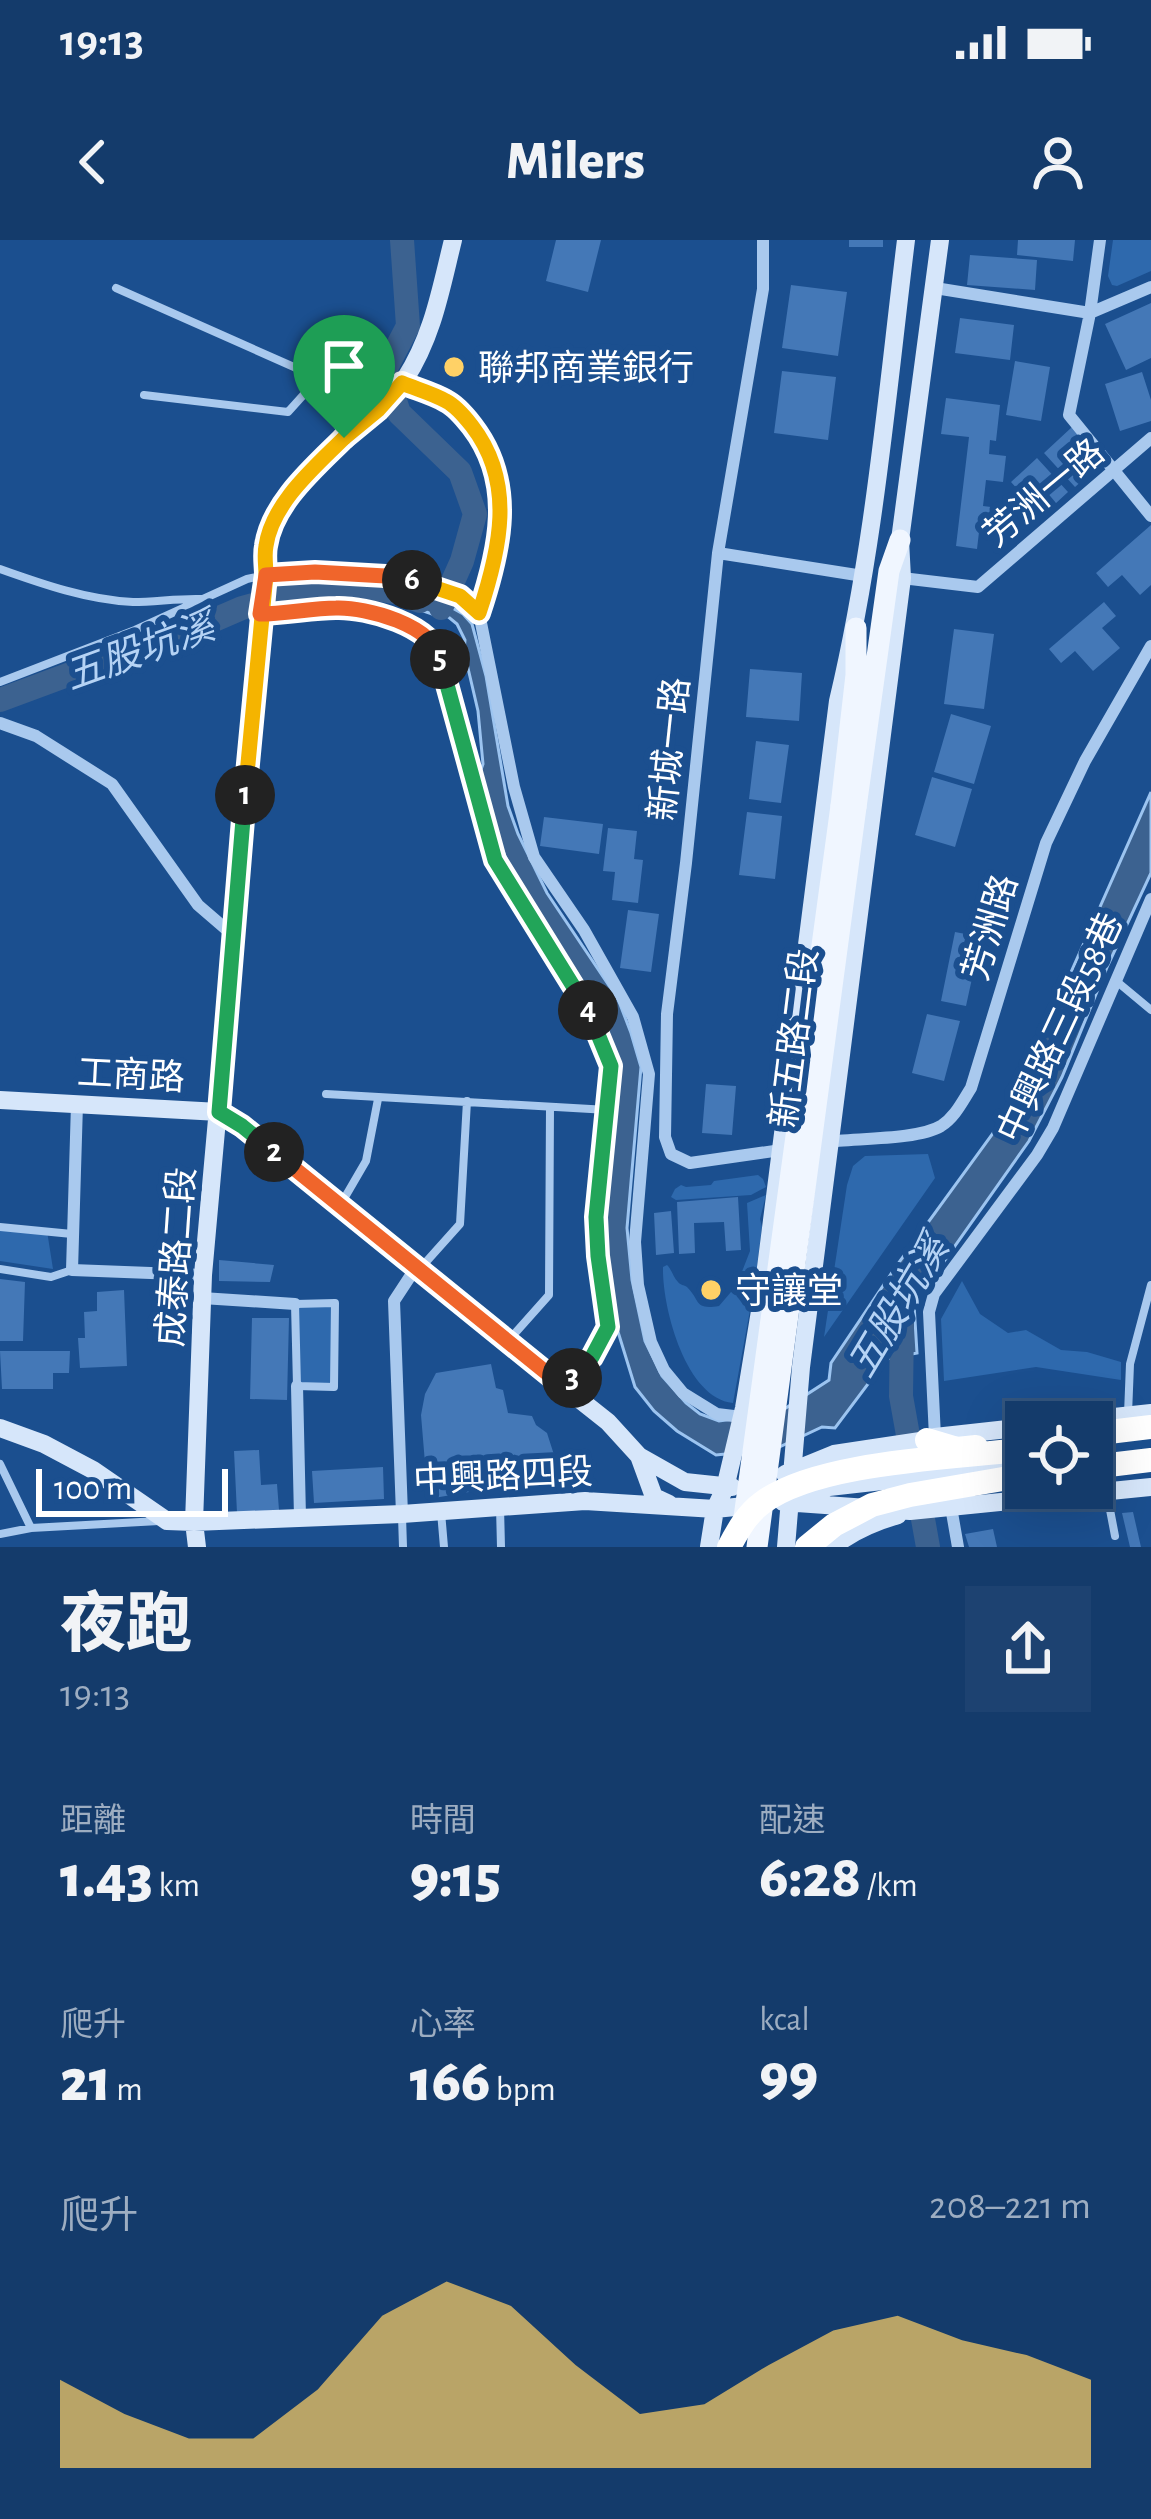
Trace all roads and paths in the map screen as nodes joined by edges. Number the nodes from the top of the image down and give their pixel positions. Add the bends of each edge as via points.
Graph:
1 (453, 240) edge
2 (764, 240) edge
3 (906, 240) edge
4 (940, 240) edge
5 (1100, 240) edge
6 (1151, 287) edge
7 (116, 288) dead end
8 (935, 289) junction
9 (1090, 313) junction
10 (316, 381) junction
11 (402, 384) junction
12 (144, 395) dead end
13 (344, 438) junction
14 (1151, 438) edge
15 (1115, 472) junction
16 (1151, 516) edge
17 (900, 540) junction
18 (718, 553) junction
19 (0, 568) edge
20 (863, 575) junction
21 (265, 578) junction
22 (902, 578) junction
23 (203, 599) junction
24 (479, 613) junction
25 (260, 614) junction
26 (856, 628) junction
27 (1151, 646) edge
28 (0, 682) edge
29 (0, 724) edge
30 (849, 807) junction
31 (1151, 899) edge
32 (233, 936) junction
33 (1115, 980) junction
34 (1151, 1010) edge
35 (326, 1094) dead end
36 (378, 1099) junction
37 (0, 1100) edge
38 (467, 1101) junction
39 (77, 1104) junction
40 (550, 1107) junction
41 (608, 1110) junction
42 (219, 1112) junction
43 (831, 1141) junction
44 (779, 1151) junction
45 (340, 1205) junction
46 (774, 1214) junction
47 (819, 1221) junction
48 (0, 1227) edge
49 (72, 1234) junction
50 (0, 1269) edge
51 (415, 1269) junction
52 (72, 1270) junction
53 (203, 1275) junction
54 (1151, 1285) edge
55 (764, 1287) junction
56 (811, 1291) junction
57 (202, 1298) junction
58 (295, 1304) junction
59 (507, 1342) junction
60 (297, 1386) junction
61 (564, 1387) junction
62 (1151, 1413) edge
63 (742, 1417) junction
64 (1139, 1427) edge
65 (0, 1428) edge
66 (1005, 1430) edge
67 (927, 1440) junction
68 (1005, 1446) edge
69 (1005, 1448) edge
70 (1151, 1450) edge
71 (1113, 1451) edge
72 (1113, 1454) edge
73 (639, 1456) junction
74 (1151, 1460) edge
75 (1113, 1463) edge
76 (0, 1464) edge
77 (1005, 1467) edge
78 (794, 1469) junction
79 (1151, 1472) edge
80 (1005, 1479) edge
81 (770, 1486) junction
82 (1151, 1487) edge
83 (725, 1488) junction
84 (1113, 1492) edge
85 (790, 1502) junction
86 (1005, 1503) edge
87 (669, 1504) junction
88 (500, 1506) junction
89 (947, 1508) junction
90 (715, 1509) junction
91 (1110, 1509) edge
92 (441, 1511) junction
93 (402, 1514) junction
94 (879, 1516) junction
95 (300, 1517) junction
96 (167, 1521) junction
97 (194, 1522) junction
98 (31, 1528) junction
99 (0, 1534) edge
100 (1115, 1536) dead end
101 (196, 1547) edge
102 (404, 1547) edge
103 (445, 1547) edge
104 (501, 1547) edge
105 (709, 1547) edge
106 (729, 1547) edge
107 (741, 1547) edge
108 (758, 1547) edge
109 (786, 1547) edge
110 (807, 1547) edge
111 (833, 1547) edge
112 (958, 1547) edge

1 - 11 main road via 432,325
2 - 18 street, 新城一路 via 763,289
3 - 20 main road, 新五路二段
4 - 8 main road, 新五路二段
5 - 9 street
6 - 9 street
7 - 10 lane
8 - 9 street
8 - 17 main road, 新五路二段
9 - 15 street via 1070,415
10 - 12 lane via 288,412
10 - 13 lane
11 - 13 main road
11 - 24 street via 465,416 497,474 498,548
13 - 21 main road via 280,510 266,544
14 - 15 street, 芳洲一路
15 - 16 street
15 - 22 street, 芳洲一路 via 978,587
17 - 22 main road, 新五路二段
17 - 30 main road, 新五路二段
18 - 20 street
18 - 44 street, 新城一路 via 667,1014 665,1137 671,1154 690,1163
19 - 23 lane via 133,602
20 - 26 main road, 新五路二段
21 - 23 lane
21 - 24 lane via 403,577 460,596
21 - 25 main road, 成泰路二段
22 - 43 main road, 新五路二段
23 - 28 lane
24 - 63 street via 534,857 604,965 645,1054 635,1241 651,1342 683,1393 717,1414
25 - 32 main road, 成泰路二段
25 - 41 lane via 339,607 382,615 438,648 495,860 595,1022 611,1066
26 - 30 main road, 新五路二段
26 - 44 main road, 新五路二段 via 838,701
27 - 43 street, 芳洲路 via 1046,843 970,1088 954,1116 920,1132
29 - 32 street via 36,736 112,784 197,905
30 - 107 main road, 新五路二段, bridge
30 - 108 main road, 新五路二段, bridge
31 - 33 street, 中興路三段58巷
32 - 42 main road, 成泰路二段
33 - 34 lane
33 - 67 street, 中興路三段58巷 via 1053,1128 934,1294
35 - 36 lane
36 - 38 lane
36 - 45 lane via 366,1161
37 - 39 main road, 工商路
38 - 40 lane
38 - 51 lane via 460,1224
39 - 42 main road, 工商路
39 - 49 street
40 - 41 lane
40 - 59 lane via 549,1295
41 - 61 lane via 596,1217 608,1327
42 - 45 main road, 工商路
42 - 53 main road, 成泰路二段
43 - 44 street
43 - 47 main road, 新五路二段
44 - 46 main road, 新五路二段
45 - 51 main road, 工商路
46 - 47 main road via 775,1239 789,1252 801,1249
46 - 55 main road, 新五路二段
47 - 56 main road, 新五路二段
48 - 49 lane
49 - 52 street
50 - 52 lane via 51,1276
51 - 59 main road, 工商路
51 - 93 street via 394,1301
52 - 53 street
53 - 57 main road, 成泰路二段
54 - 64 lane via 1130,1364
55 - 56 main road via 782,1273 802,1277
55 - 63 main road, 新五路二段
56 - 78 main road, 新五路二段
57 - 58 street
57 - 97 main road, 成泰路二段
58 - 60 lane
58 - 60 lane via 335,1304 334,1388
59 - 61 main road, 工商路
60 - 95 street
61 - 73 main road, 工商路
62 - 64 main road
63 - 83 main road, 新五路二段
65 - 96 main road via 93,1470
66 - 67 main road
67 - 68 highway via 957,1449
67 - 78 main road via 834,1454
69 - 106 highway, bridge via 813,1477 759,1504
70 - 71 main road
72 - 74 highway, bridge
73 - 83 main road, 工商路 via 685,1483
73 - 87 main road, 工商路 via 654,1497
75 - 79 main road via 1130,1474
76 - 98 lane
77 - 85 main road via 829,1487
78 - 81 main road
78 - 85 main road, 新五路二段
80 - 110 highway, bridge via 872,1505
81 - 83 main road
81 - 85 main road
82 - 84 main road
83 - 90 main road, 新五路二段
85 - 90 main road, 中興路四段
85 - 94 main road
85 - 109 main road, 新五路二段
86 - 89 main road
87 - 88 main road, 中興路四段
87 - 90 main road, 中興路四段
88 - 92 main road, 中興路四段
88 - 104 lane
89 - 94 main road
89 - 112 street
90 - 105 main road, 新五路二段
91 - 100 lane
92 - 93 main road, 中興路四段
92 - 103 lane
93 - 95 main road, 中興路四段
93 - 102 lane
94 - 111 main road
95 - 97 main road, 中興路四段
96 - 97 main road, 中興路四段
96 - 98 lane
97 - 101 main road, 成泰路二段
98 - 99 lane

